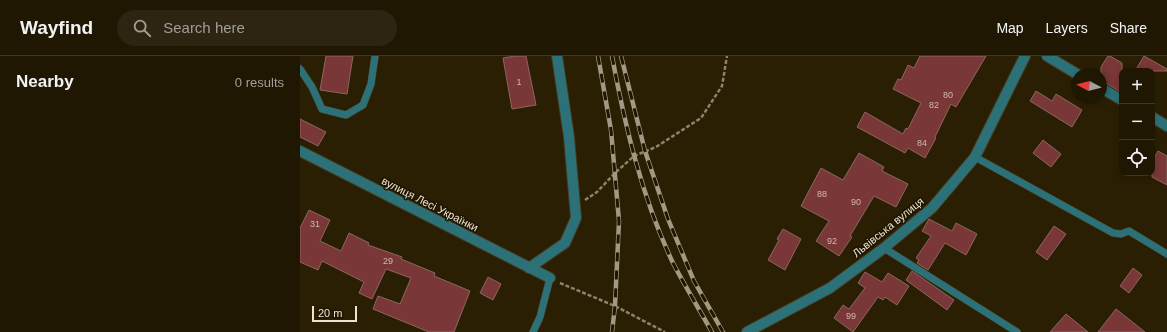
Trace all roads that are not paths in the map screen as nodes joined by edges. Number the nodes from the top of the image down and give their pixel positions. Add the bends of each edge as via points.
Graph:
1 (375, 56) edge
2 (557, 56) edge
3 (1025, 56) edge
4 (1047, 56) edge
5 (300, 69) edge
6 (1071, 70) edge
7 (1107, 91) edge
8 (1119, 98) edge
9 (1155, 119) edge
10 (1167, 126) edge
11 (300, 151) edge
12 (975, 157) junction
13 (884, 248) junction
14 (1167, 254) edge
15 (529, 268) junction
16 (550, 278) joint
17 (533, 332) edge
18 (747, 332) edge
19 (1017, 332) edge

1 - 5 lane via 371,84 363,105 346,115 322,109
2 - 15 street via 569,137 576,218 565,243
3 - 12 street, Львівська вулиця
4 - 6 street
7 - 8 street
9 - 10 street
11 - 15 street, вулиця Лесі Українки
12 - 13 street, Львівська вулиця via 932,208
12 - 14 lane via 1113,233 1129,231
13 - 18 street, Львівська вулиця via 830,288
13 - 19 lane
15 - 16 street, вулиця Лесі Українки
16 - 17 lane via 540,317

